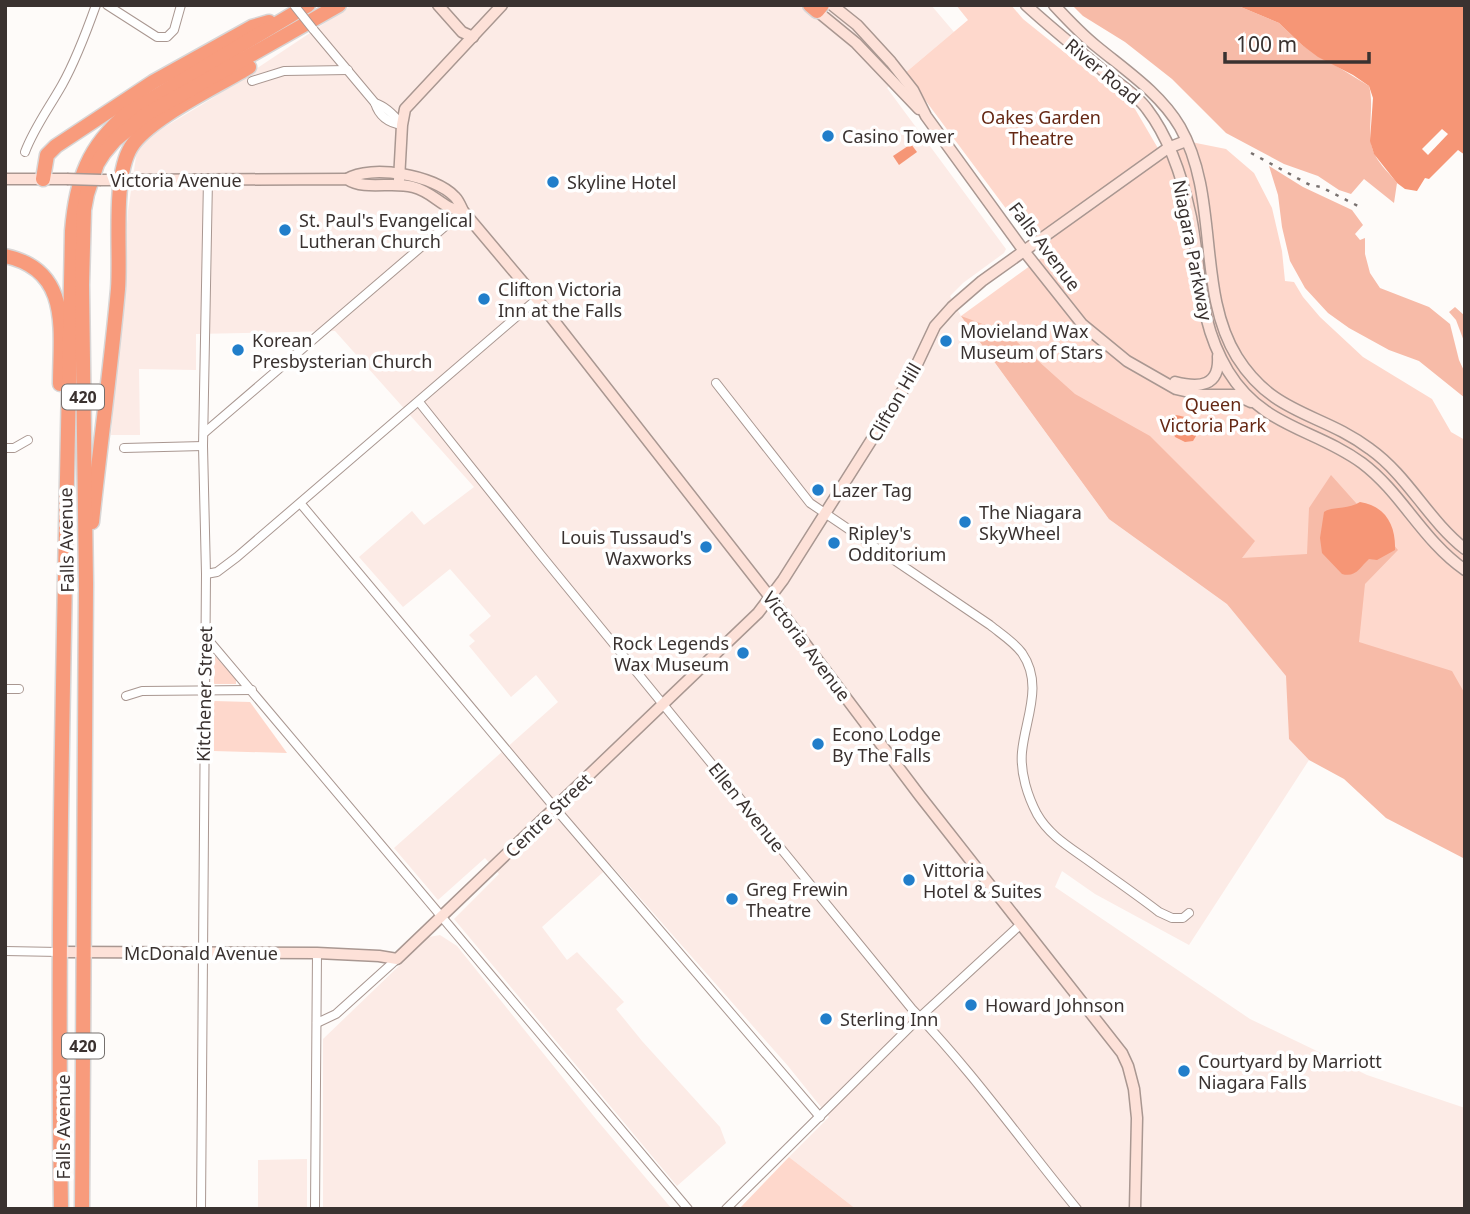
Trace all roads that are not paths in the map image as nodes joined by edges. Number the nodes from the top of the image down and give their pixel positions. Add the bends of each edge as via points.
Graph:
1 (96, 5) edge
2 (107, 5) edge
3 (181, 5) edge
4 (309, 5) edge
5 (339, 5) edge
6 (438, 5) edge
7 (502, 5) edge
8 (832, 5) edge
9 (1026, 5) edge
10 (1054, 5) edge
11 (816, 7) edge
12 (292, 11) edge
13 (296, 30) junction
14 (472, 37) junction
15 (348, 70) junction
16 (252, 82) dead end
17 (926, 116) junction
18 (402, 125) junction
19 (1186, 141) junction
20 (1168, 148) junction
21 (25, 152) dead end
22 (5, 179) edge
23 (43, 179) junction
24 (208, 179) junction
25 (399, 179) junction
26 (121, 180) junction
27 (463, 211) junction
28 (1024, 251) junction
29 (5, 256) edge
30 (537, 299) junction
31 (1218, 351) junction
32 (1155, 377) junction
33 (716, 383) dead end
34 (419, 402) junction
35 (1270, 415) junction
36 (204, 433) junction
37 (29, 440) dead end
38 (203, 446) junction
39 (5, 448) edge
40 (124, 448) dead end
41 (68, 472) junction
42 (301, 503) junction
43 (825, 515) junction
44 (1465, 549) edge
45 (1465, 570) edge
46 (206, 574) junction
47 (86, 584) junction
48 (770, 597) junction
49 (205, 636) junction
50 (5, 689) edge
51 (19, 689) dead end
52 (252, 690) junction
53 (204, 692) junction
54 (126, 696) dead end
55 (664, 704) junction
56 (555, 808) junction
57 (1189, 913) dead end
58 (440, 916) junction
59 (1020, 925) junction
60 (5, 951) edge
61 (59, 952) junction
62 (84, 952) junction
63 (202, 953) junction
64 (317, 953) junction
65 (397, 958) junction
66 (920, 1017) junction
67 (317, 1023) junction
68 (820, 1117) junction
69 (61, 1209) edge
70 (82, 1209) edge
71 (201, 1209) edge
72 (315, 1209) edge
73 (688, 1209) edge
74 (726, 1209) edge
75 (1077, 1209) edge
76 (1135, 1209) edge

1 - 21 street via 83,43
2 - 3 street via 156,37 167,37 174,30
4 - 12 highway, Falls Avenue / 420
5 - 13 highway, Falls Avenue / 420
6 - 14 main road
7 - 14 main road
8 - 17 main road, Falls Avenue via 891,62
9 - 20 main road, River Road via 1139,101
10 - 19 main road, River Road via 1160,101
11 - 17 main road, Falls Avenue
12 - 15 street, bridge
12 - 23 highway via 252,27 99,116 47,155
12 - 41 highway, Falls Avenue / 420 via 128,113 105,134 87,162 76,196 72,232
13 - 26 highway via 279,50 140,135 124,161
13 - 47 highway, Falls Avenue / 420 via 145,115 115,140 93,173 84,210 82,285
14 - 18 main road via 405,109
15 - 16 street via 284,71
15 - 18 street via 377,111 393,124
17 - 28 main road, Falls Avenue
18 - 25 main road
19 - 20 main road, Clifton Hill
19 - 44 main road, Niagara Parkway via 1203,201 1221,322 1244,368 1281,403 1343,432 1378,455
20 - 28 main road, Clifton Hill
20 - 31 main road, Niagara Parkway via 1191,216 1200,290
22 - 23 main road, Victoria Avenue
23 - 26 main road, Victoria Avenue, bridge
24 - 25 main road, Victoria Avenue via 346,179 355,174
24 - 26 main road, Victoria Avenue
24 - 36 street, Kitchener Street
25 - 27 main road, Victoria Avenue via 416,176 440,186 456,197
26 - 47 highway via 118,287
27 - 30 main road, Victoria Avenue
27 - 36 street
28 - 32 main road, Falls Avenue via 1082,324 1117,354
28 - 43 main road, Clifton Hill via 969,291 935,326 910,379
29 - 41 highway via 40,270 60,306 60,428
30 - 34 street
30 - 48 main road, Victoria Avenue
31 - 32 main road, Falls Avenue via 1218,372 1208,383 1194,385
31 - 35 main road, Niagara Parkway via 1237,383
32 - 35 main road, Falls Avenue via 1194,394 1242,397
33 - 43 street via 810,503
34 - 42 street
34 - 55 street, Ellen Avenue
35 - 45 main road, Niagara Parkway via 1363,464 1429,539
36 - 38 street, Kitchener Street
37 - 39 street
38 - 40 street
38 - 46 street, Kitchener Street
41 - 61 highway, Falls Avenue / 420
42 - 46 street via 217,572
42 - 56 street
43 - 48 main road, Clifton Hill
43 - 57 street via 901,563 1016,647 1030,669 1033,688 1022,764 1038,816 1052,834 1159,912 1172,918
46 - 49 street, Kitchener Street
47 - 62 highway, Falls Avenue / 420
48 - 55 main road, Centre Street
48 - 59 main road, Victoria Avenue
49 - 52 street
49 - 53 street, Kitchener Street
50 - 51 street
52 - 53 street
52 - 58 street
53 - 54 street via 142,691
53 - 63 street, Kitchener Street
55 - 56 main road, Centre Street
55 - 66 street, Ellen Avenue
56 - 58 main road, Centre Street
56 - 68 street
58 - 65 main road, Centre Street
58 - 73 street
59 - 66 street
59 - 76 main road, Victoria Avenue via 1128,1066 1138,1138
60 - 61 street, McDonald Avenue
61 - 62 main road, McDonald Avenue
61 - 69 highway, Falls Avenue / 420
62 - 63 main road, McDonald Avenue
62 - 70 highway, Falls Avenue / 420
63 - 64 main road, McDonald Avenue
63 - 71 street, Kitchener Street
64 - 65 main road, McDonald Avenue
64 - 67 street
65 - 67 street, Centre Street via 336,1014
66 - 68 street
66 - 75 street, Ellen Avenue
67 - 72 street
68 - 74 street

